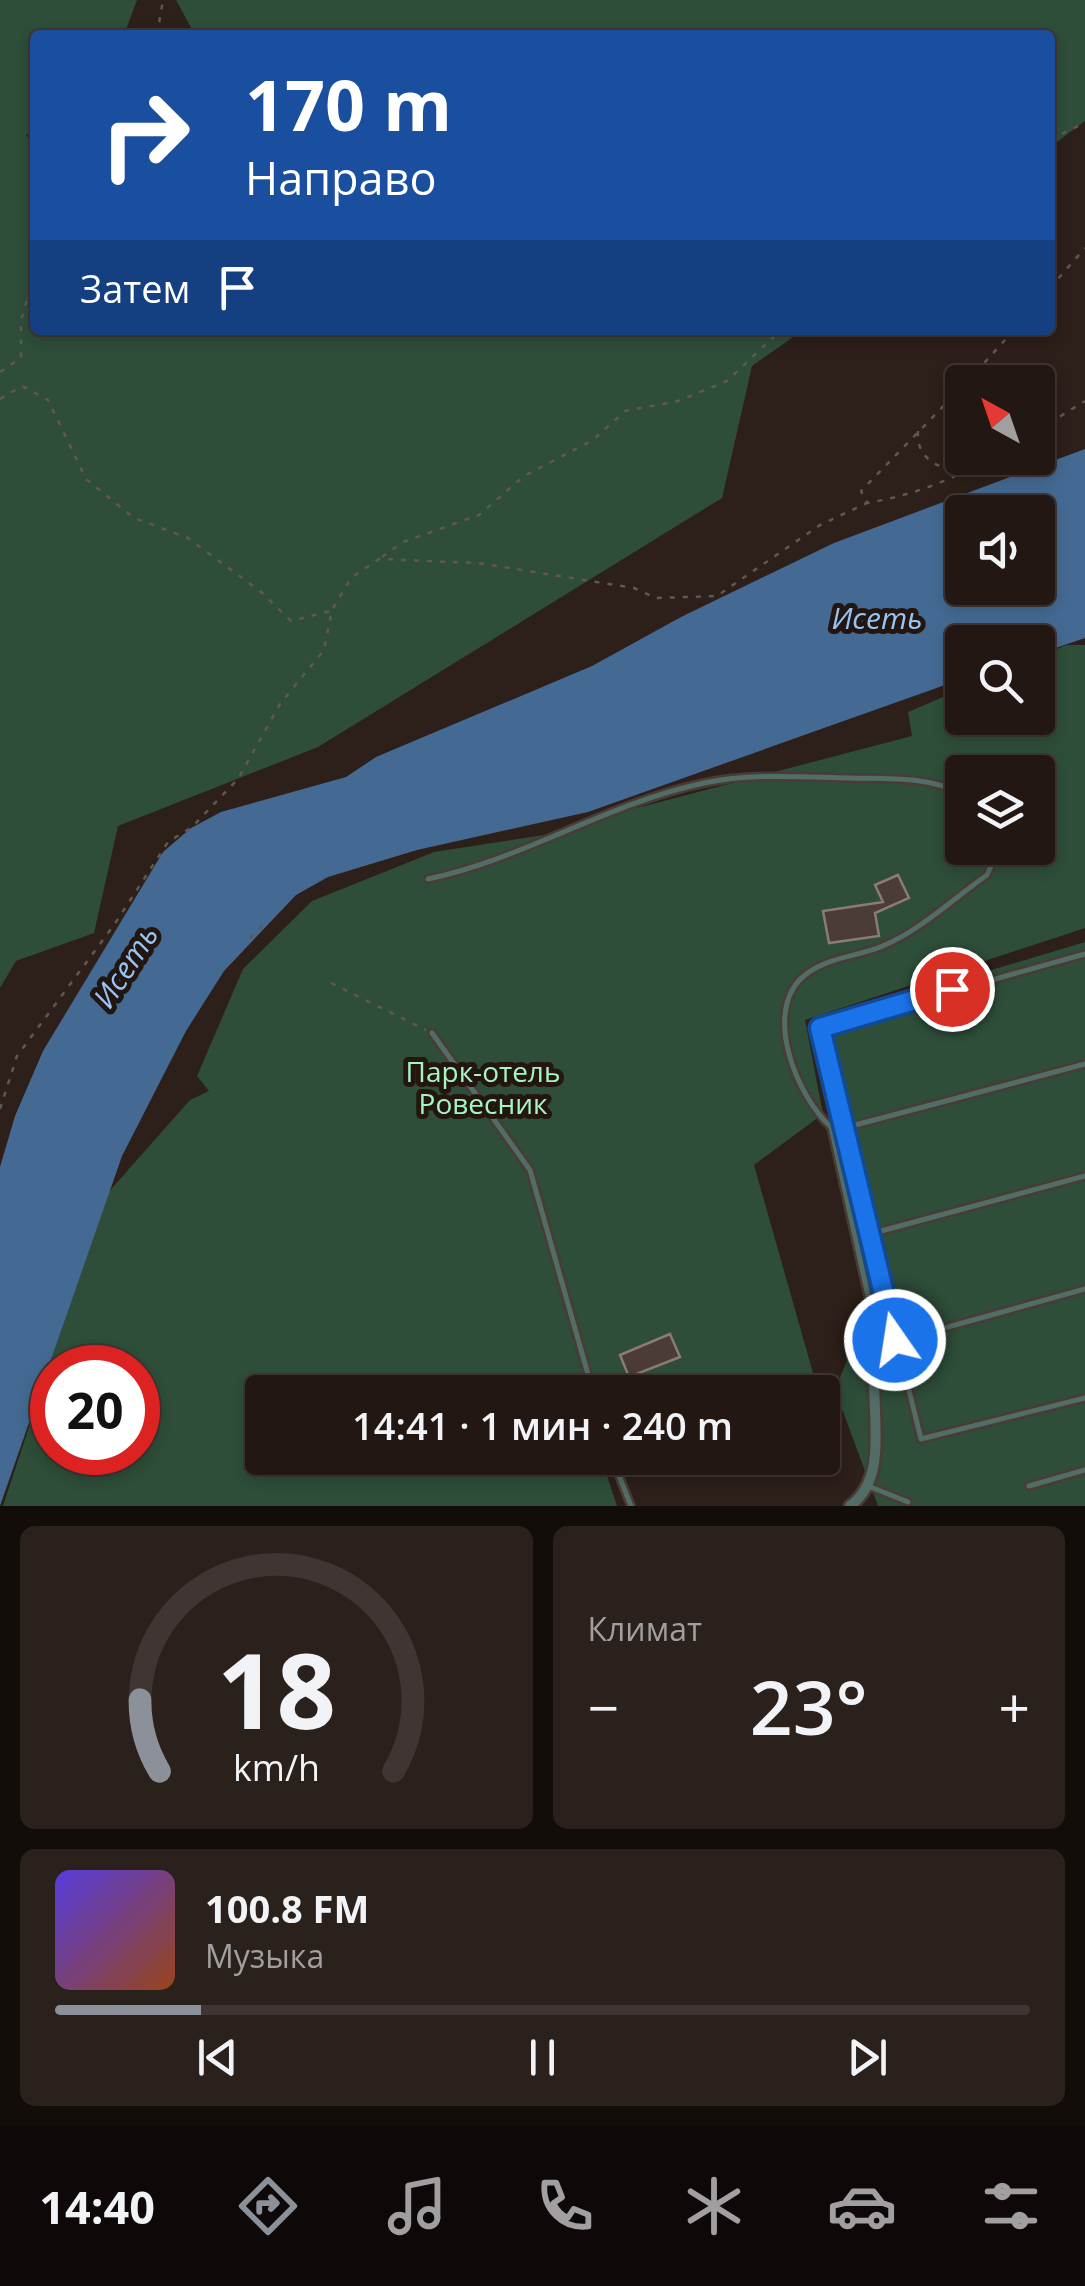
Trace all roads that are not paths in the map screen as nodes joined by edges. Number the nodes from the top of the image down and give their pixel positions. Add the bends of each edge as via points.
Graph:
1 (945, 788) edge
2 (992, 865) edge
3 (428, 879) dead end
4 (1085, 954) edge
5 (432, 1032) road end
6 (1085, 1064) edge
7 (844, 1128) junction
8 (1085, 1176) edge
9 (870, 1234) junction
10 (1085, 1289) edge
11 (895, 1340) junction
12 (878, 1346) junction
13 (588, 1375) edge
14 (1085, 1398) edge
15 (1085, 1470) edge
16 (619, 1475) edge
17 (868, 1486) junction
18 (1029, 1486) dead end
19 (908, 1502) dead end
20 (631, 1506) edge
21 (850, 1506) edge

1 - 3 lane via 888,778 706,782 642,800 501,860
2 - 12 lane via 987,875 884,946 837,958 803,976 786,1002 788,1048 802,1090 830,1127
4 - 7 lane via 820,1028
5 - 13 lane via 530,1170
6 - 7 lane
7 - 9 lane
8 - 9 lane
9 - 11 lane
10 - 11 lane
11 - 12 lane
11 - 14 lane via 921,1439
12 - 17 street
15 - 18 lane
16 - 20 lane
17 - 19 lane
17 - 21 street

